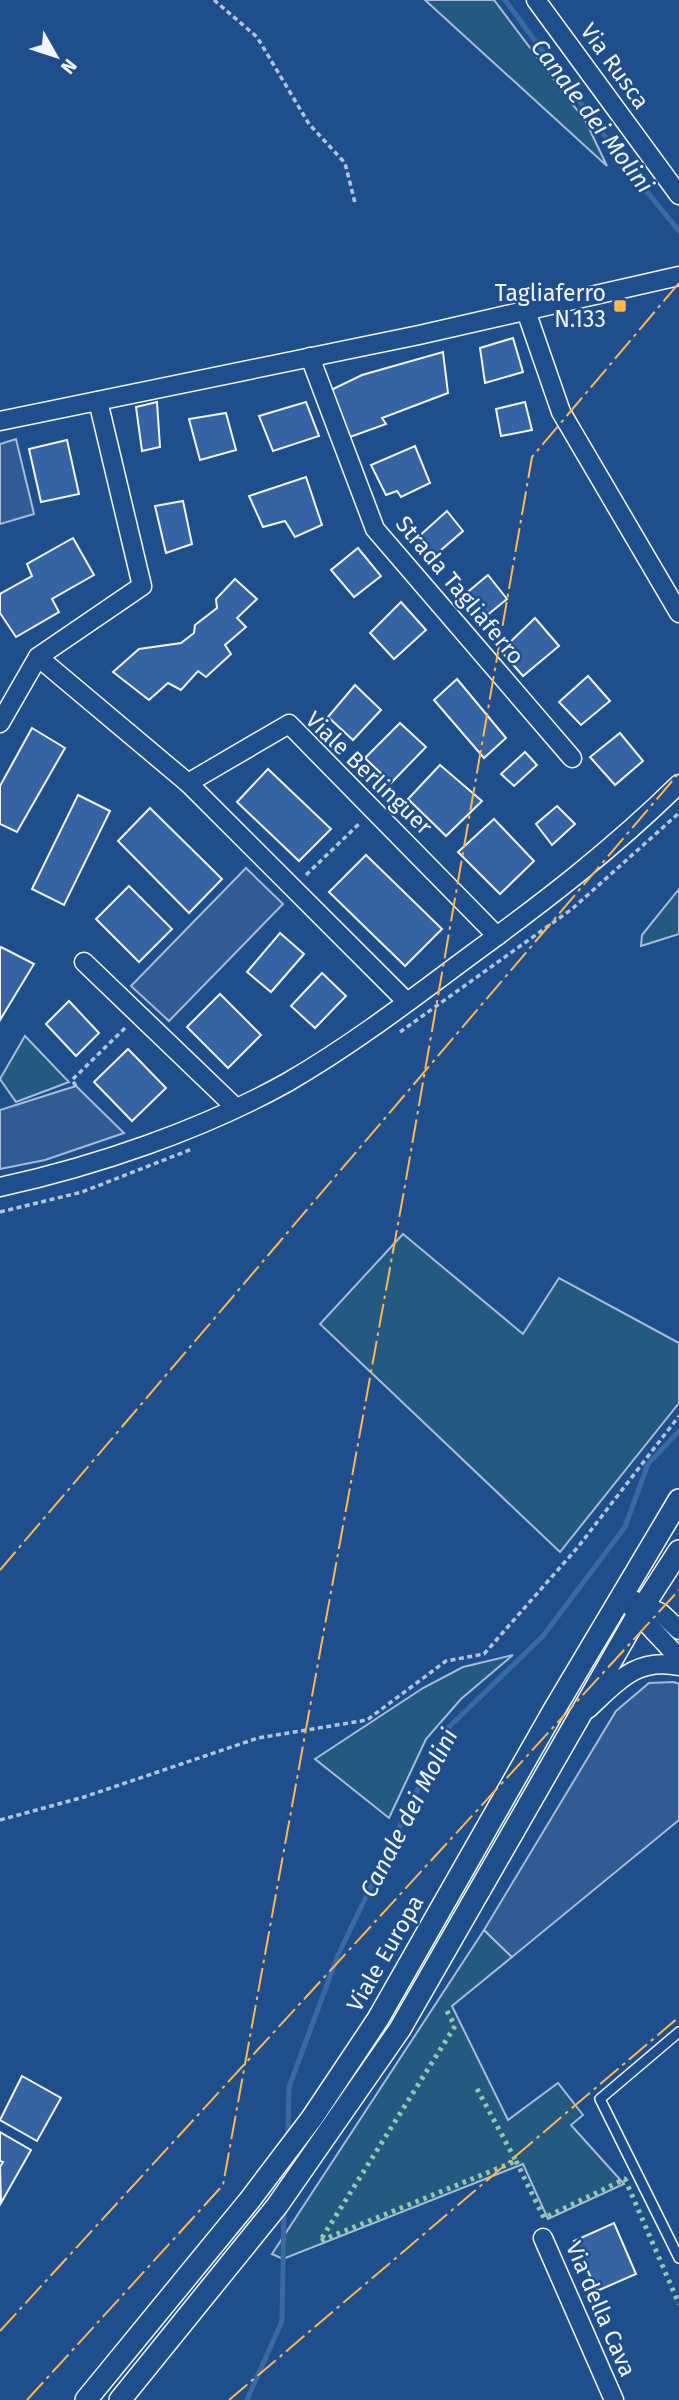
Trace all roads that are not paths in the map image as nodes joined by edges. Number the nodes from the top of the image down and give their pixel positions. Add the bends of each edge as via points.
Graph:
1 (536, 0) edge
2 (679, 195) edge
3 (679, 276) edge
4 (526, 311) junction
5 (310, 357) junction
6 (98, 401) junction
7 (0, 421) edge
8 (679, 613) edge
9 (38, 657) junction
10 (0, 723) edge
11 (572, 758) dead end
12 (188, 783) junction
13 (679, 784) edge
14 (498, 936) junction
15 (84, 962) dead end
16 (407, 1002) junction
17 (235, 1107) junction
18 (0, 1187) edge
19 (679, 1500) edge
20 (679, 1551) edge
21 (621, 1596) junction
22 (640, 1609) junction
23 (679, 1630) edge
24 (679, 1658) edge
25 (679, 1666) edge
26 (578, 1718) junction
27 (679, 2032) edge
28 (543, 2238) dead end
29 (679, 2258) edge
30 (86, 2400) edge
31 (120, 2400) edge
32 (614, 2400) edge

1 - 2 street, Via Rusca
3 - 4 street
4 - 5 street
4 - 8 street via 561,412
5 - 6 street
5 - 11 street, Strada Tagliaferro via 375,529
6 - 7 street
6 - 9 street via 142,586
9 - 10 street
9 - 12 street
12 - 14 street, Viale Berlinguer via 289,724
12 - 16 street
13 - 14 street via 628,834
14 - 16 street
15 - 17 street
16 - 17 street via 288,1082
17 - 18 street via 58,1174
19 - 21 street, Viale Europa
20 - 22 street
21 - 22 street
21 - 30 street, Viale Europa via 405,1972 320,2107
22 - 23 street
22 - 24 street
22 - 26 street
25 - 26 street via 656,1663 630,1671
26 - 31 street via 400,2029 361,2088 276,2206
27 - 29 lane via 600,2099
28 - 32 street, Via della Cava

